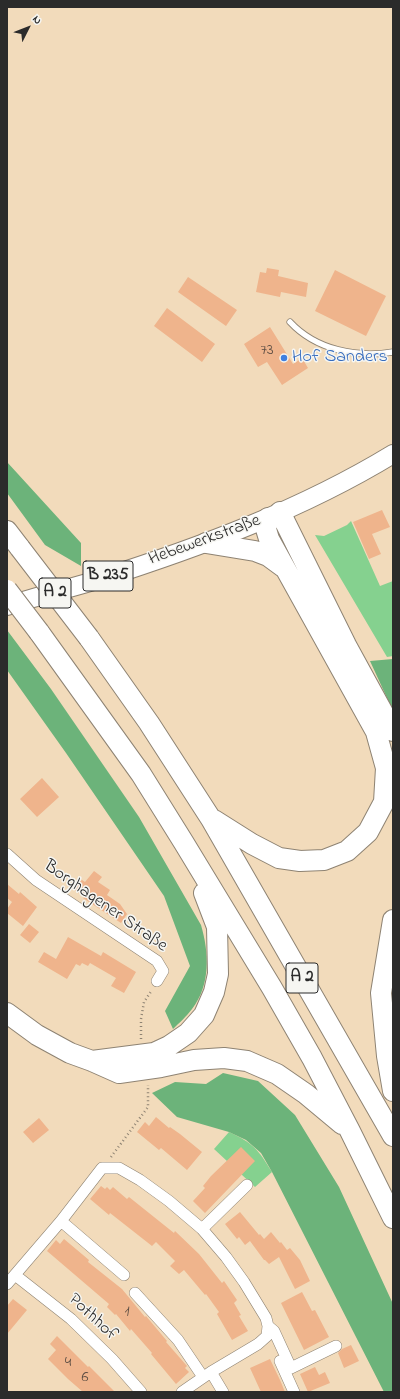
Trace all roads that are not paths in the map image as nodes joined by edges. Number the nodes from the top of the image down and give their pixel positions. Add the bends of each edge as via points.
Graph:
1 (290, 322) dead end
2 (393, 352) edge
3 (393, 454) edge
4 (274, 515) junction
5 (7, 531) edge
6 (206, 543) junction
7 (284, 567) junction
8 (7, 590) edge
9 (7, 606) edge
10 (393, 731) edge
11 (211, 819) junction
12 (184, 843) junction
13 (7, 854) edge
14 (393, 920) edge
15 (157, 981) road end
16 (7, 1013) edge
17 (92, 1061) junction
18 (393, 1091) edge
19 (350, 1131) junction
20 (393, 1136) edge
21 (247, 1185) dead end
22 (393, 1218) edge
23 (61, 1221) junction
24 (202, 1229) junction
25 (15, 1274) junction
26 (124, 1275) dead end
27 (7, 1284) edge
28 (135, 1292) dead end
29 (267, 1331) junction
30 (336, 1346) dead end
31 (207, 1374) junction
32 (141, 1392) edge
33 (182, 1392) edge
34 (223, 1392) edge
35 (294, 1392) edge

1 - 2 lane via 307,337 325,346 364,355
3 - 4 main road, Hebewerkstraße / B 235
4 - 6 main road, Hebewerkstraße / B 235
4 - 7 highway via 266,529
4 - 10 highway
5 - 11 highway, A 2, bridge via 90,638 149,722
6 - 7 highway via 255,551
6 - 9 main road, Hebewerkstraße / B 235 via 96,580
7 - 11 highway via 376,732 386,768 384,802 368,832 348,851 324,860 300,861 279,858
8 - 12 highway, A 2, bridge via 140,774
11 - 20 highway, A 2
12 - 17 highway via 217,927 218,974 214,992 204,1015 188,1033 169,1046 154,1053
12 - 19 highway, A 2 via 272,988
13 - 15 street, Borghagener Straße via 36,880 157,961 163,971
14 - 18 highway via 381,993
16 - 17 highway via 37,1035 70,1053
17 - 19 highway via 119,1073 194,1060 224,1058 247,1061 277,1074 306,1094
19 - 22 highway, A 2
21 - 24 street
23 - 24 street via 102,1168 119,1168 140,1180
23 - 25 street
23 - 26 street
24 - 29 street via 244,1282 266,1318
25 - 27 street
25 - 32 street, Pothhof via 71,1318
28 - 31 street
29 - 30 street via 274,1331 291,1368
29 - 31 street via 258,1344
29 - 35 street
31 - 33 street
31 - 34 street

